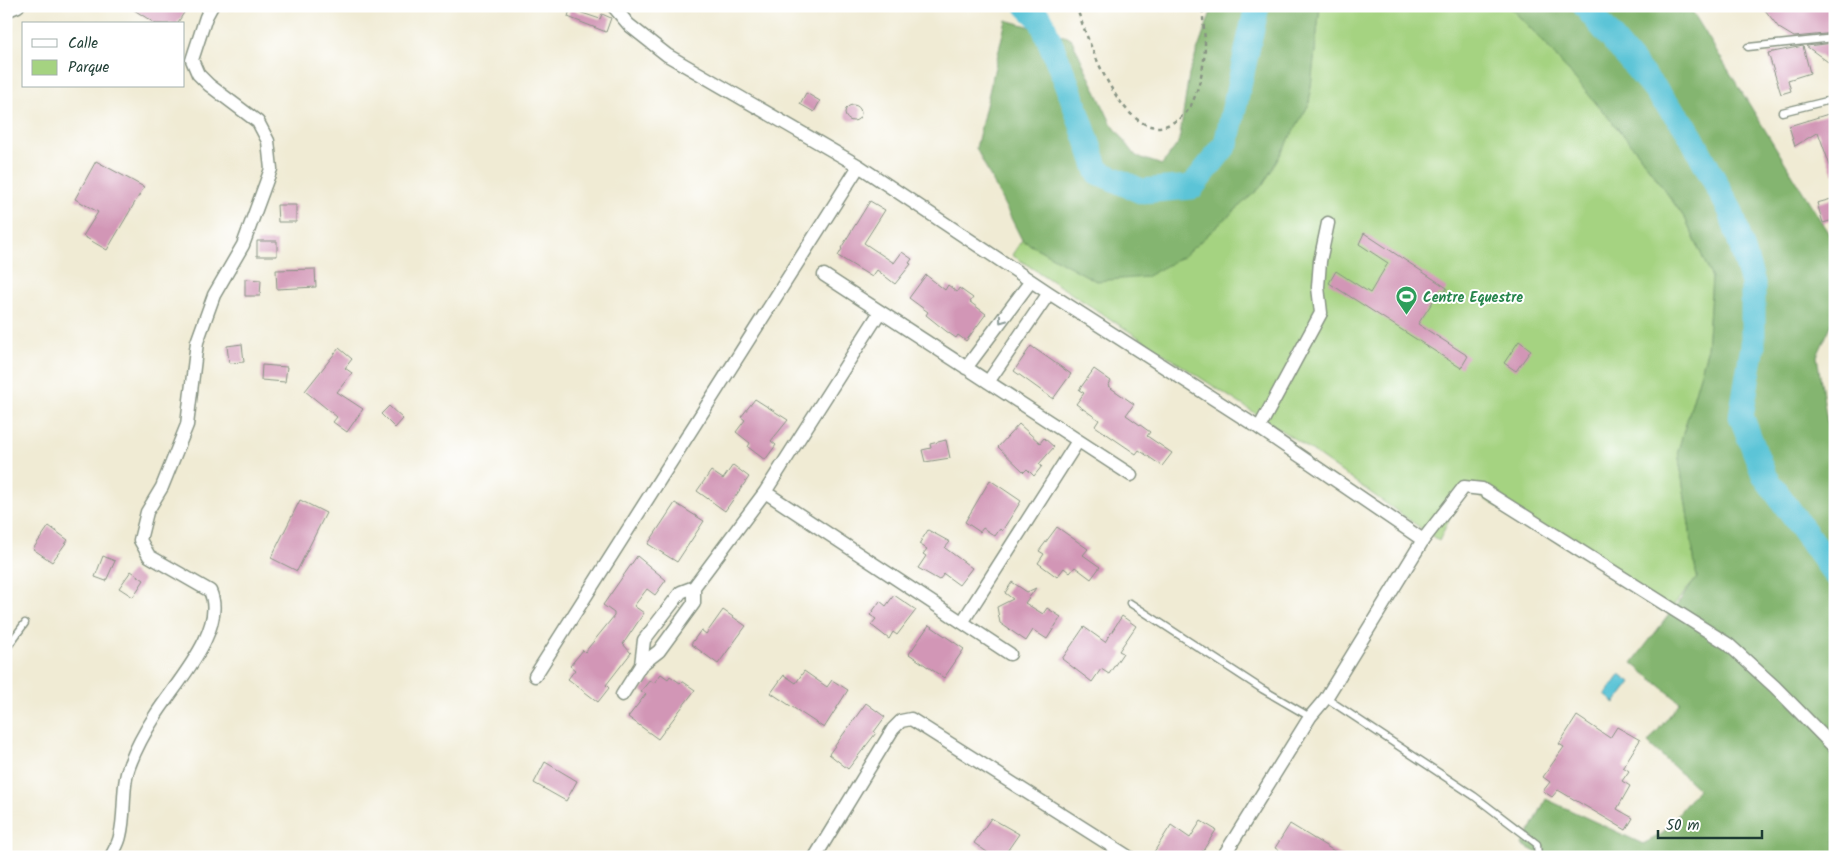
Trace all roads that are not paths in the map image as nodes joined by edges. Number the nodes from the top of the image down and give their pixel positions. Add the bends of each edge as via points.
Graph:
1 (18, 6) edge
2 (212, 6) edge
3 (613, 6) edge
4 (6, 11) edge
5 (1835, 38) edge
6 (1748, 47) dead end
7 (1835, 100) edge
8 (1782, 112) dead end
9 (859, 166) junction
10 (1328, 223) dead end
11 (824, 275) dead end
12 (1030, 281) junction
13 (1049, 293) junction
14 (880, 312) junction
15 (966, 368) junction
16 (988, 382) junction
17 (1259, 428) junction
18 (1078, 441) junction
19 (1131, 475) dead end
20 (766, 492) junction
21 (1423, 540) junction
22 (694, 587) junction
23 (1130, 603) dead end
24 (963, 621) junction
25 (25, 623) dead end
26 (6, 649) edge
27 (1010, 654) dead end
28 (641, 665) junction
29 (535, 676) dead end
30 (622, 695) dead end
31 (1326, 698) junction
32 (1310, 717) junction
33 (1835, 748) edge
34 (111, 857) edge
35 (815, 857) edge
36 (1129, 857) edge
37 (1223, 857) edge
38 (1538, 857) edge

1 - 4 street
2 - 34 street via 192,60 198,74 209,85 258,122 268,141 271,169 243,245 214,295 197,342 187,425 162,487 147,512 140,540 149,556 210,591 215,601 214,614 202,645 155,716 129,764 120,837
3 - 9 street via 629,25 667,55
5 - 6 lane
7 - 8 lane
9 - 12 street
9 - 29 street
10 - 17 street via 1320,261 1321,313
11 - 14 street
12 - 13 street
12 -> 15 street
13 - 16 street
13 - 17 street
14 - 15 street
14 - 20 street
15 - 16 street
16 - 18 street
17 - 21 street
18 - 19 street
18 - 24 street
20 - 22 street
20 - 24 street
21 - 31 street
21 - 33 street via 1464,487 1482,489 1728,644
22 - 28 street via 694,602 659,651
22 - 28 street via 681,592 644,640
23 - 32 lane
24 - 27 street
25 - 26 lane
28 - 30 street
31 - 32 street
31 - 38 lane via 1474,796 1536,844
32 - 37 street
35 - 36 street via 893,729 901,721 911,719

